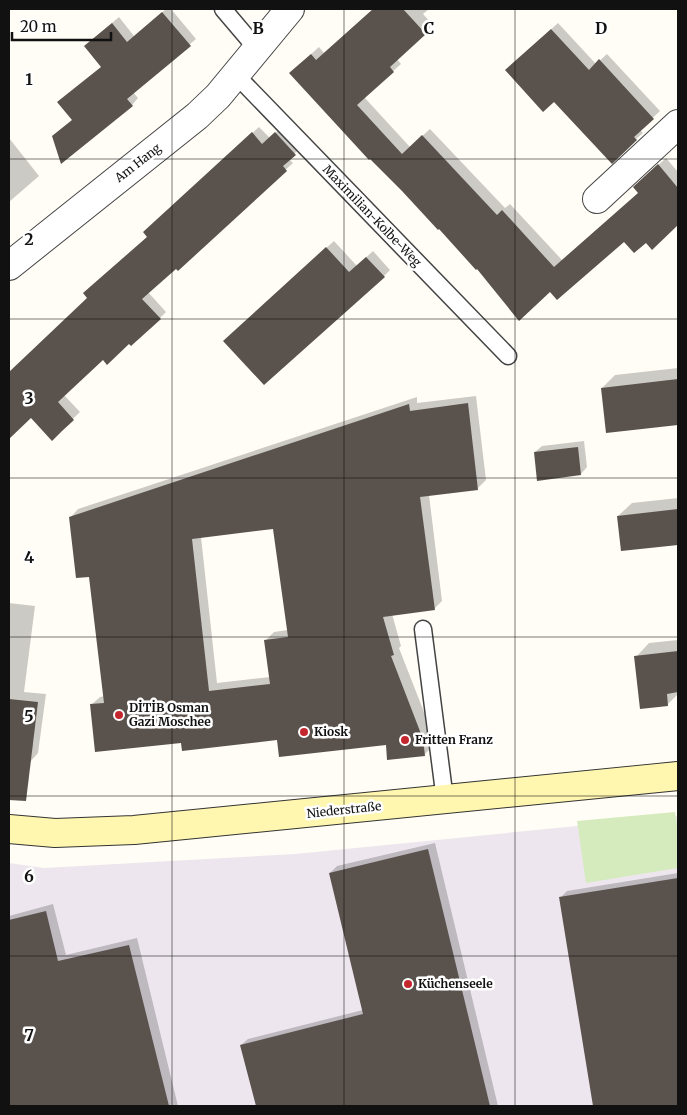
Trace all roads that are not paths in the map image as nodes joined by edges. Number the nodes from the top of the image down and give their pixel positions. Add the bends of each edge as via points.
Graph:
1 (223, 9) edge
2 (290, 9) edge
3 (258, 49) junction
4 (236, 75) junction
5 (678, 124) edge
6 (597, 199) dead end
7 (9, 266) edge
8 (508, 356) dead end
9 (423, 629) dead end
10 (678, 776) edge
11 (445, 800) junction
12 (9, 829) edge

1 - 3 lane
2 - 3 street, Am Hang
3 - 4 street, Am Hang
4 - 7 street, Am Hang via 197,116
4 - 8 lane, Maximilian-Kolbe-Weg
5 - 6 street
9 - 11 lane
10 - 11 street, Niederstraße
11 - 12 street, Niederstraße via 134,830 56,833

